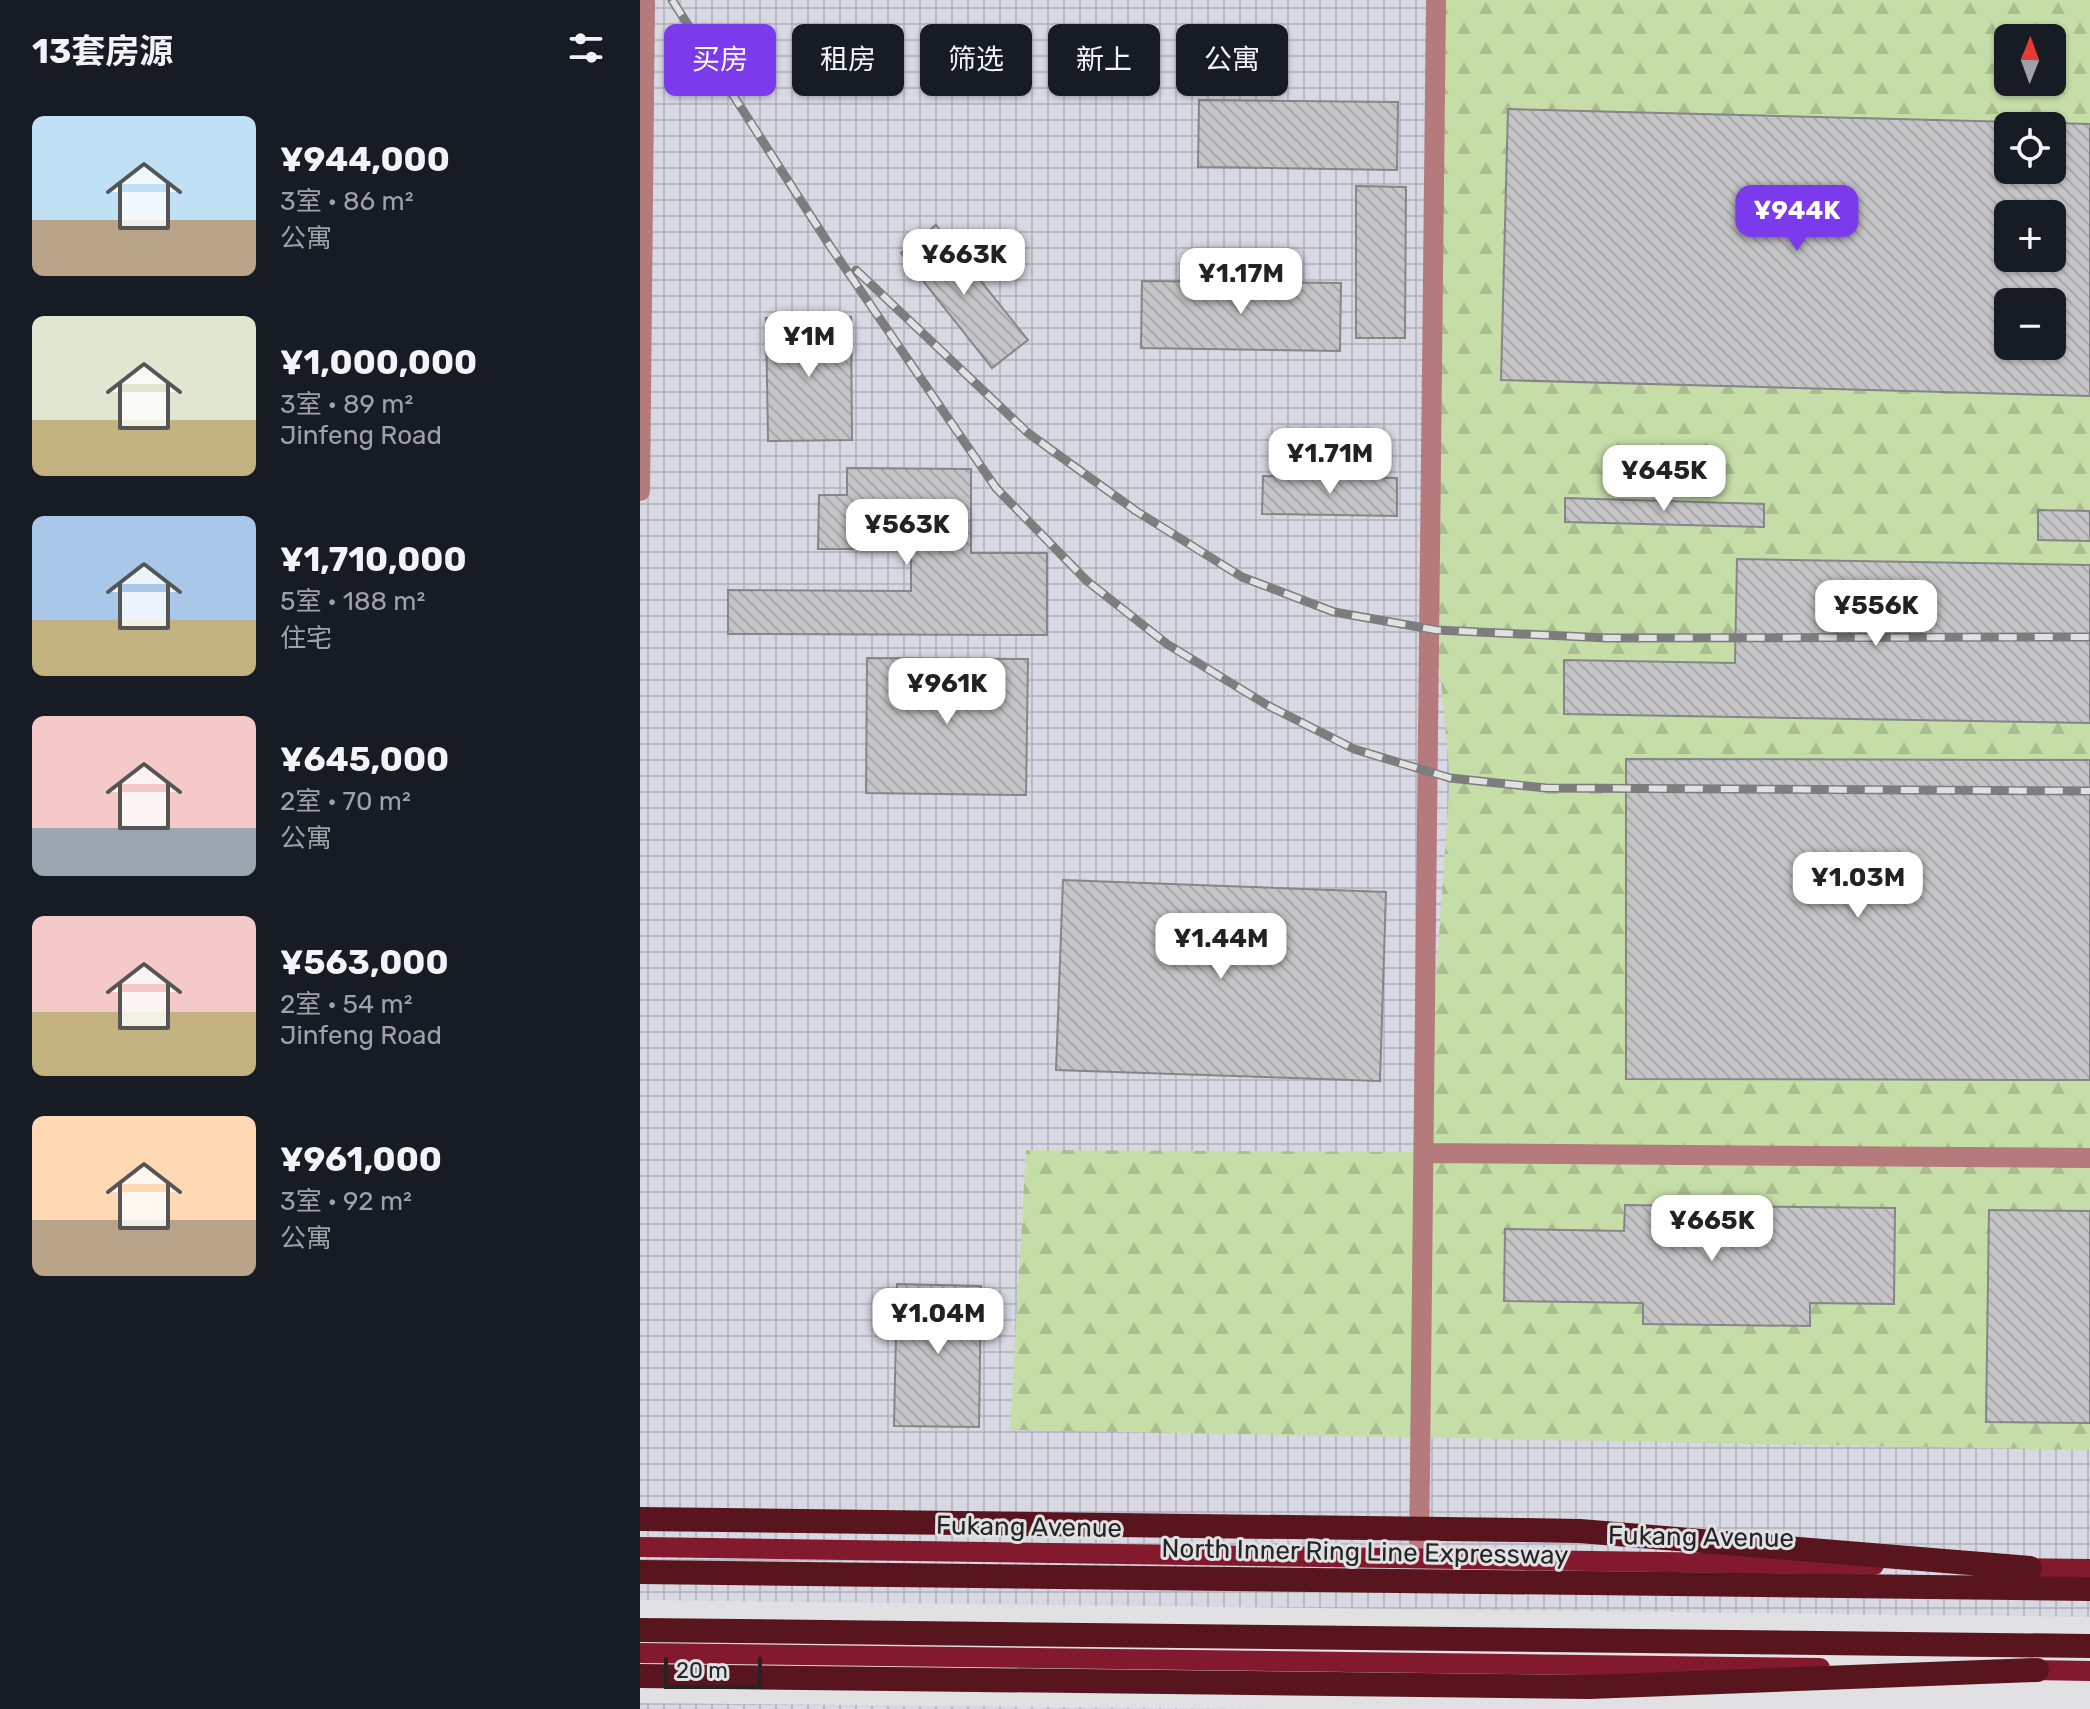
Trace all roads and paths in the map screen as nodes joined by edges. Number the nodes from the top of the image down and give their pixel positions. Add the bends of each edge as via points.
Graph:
1 (645, 0) edge
2 (1436, 0) edge
3 (640, 491) edge
4 (1424, 1153) junction
5 (2090, 1158) edge
6 (640, 1519) edge
7 (640, 1547) edge
8 (1419, 1558) junction
9 (2030, 1568) junction
10 (2090, 1569) edge
11 (640, 1572) edge
12 (2090, 1589) edge
13 (640, 1630) edge
14 (2090, 1646) edge
15 (640, 1653) edge
16 (2037, 1670) junction
17 (2090, 1671) edge
18 (640, 1676) edge

1 - 3 street
2 - 4 street
4 - 5 street
4 - 8 street
6 - 9 highway, bridge via 1580,1531
7 - 8 main road, Fukang Avenue
8 - 9 main road, Fukang Avenue
9 - 10 main road, Fukang Avenue
11 - 12 highway, North Inner Ring Line Expressway
13 - 14 highway
15 - 16 main road
16 - 17 main road
16 - 18 highway via 1520,1686

